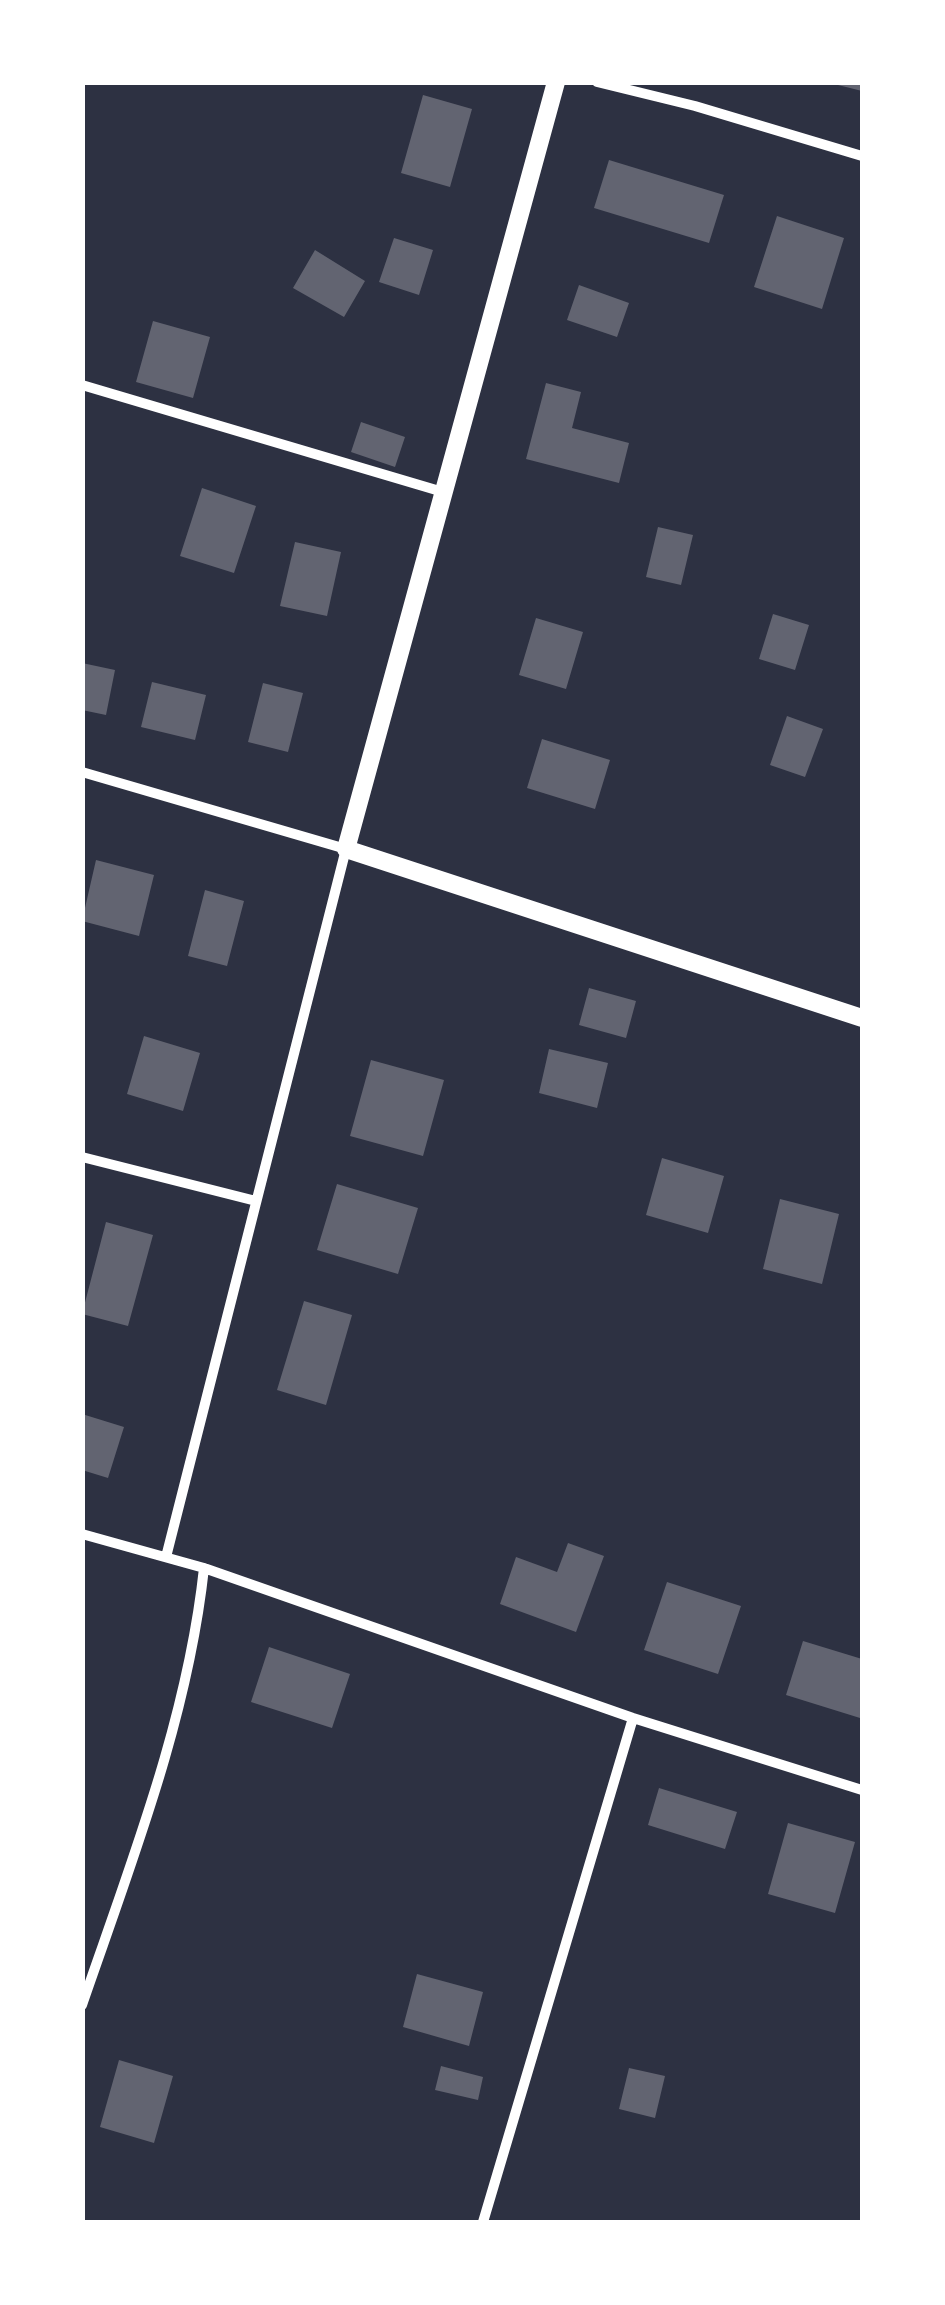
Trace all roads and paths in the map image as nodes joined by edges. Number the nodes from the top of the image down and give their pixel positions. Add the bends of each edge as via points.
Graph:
1 (556, 82) edge
2 (597, 82) edge
3 (862, 156) edge
4 (82, 385) edge
5 (443, 492) junction
6 (82, 772) edge
7 (346, 849) junction
8 (862, 1018) edge
9 (82, 1157) edge
10 (256, 1201) junction
11 (82, 1534) edge
12 (166, 1557) junction
13 (204, 1568) junction
14 (633, 1718) junction
15 (862, 1790) edge
16 (82, 2005) edge
17 (483, 2222) edge

1 - 5 street
2 - 3 street
4 - 5 street
5 - 7 street
6 - 7 street
7 - 8 street
7 - 10 street
9 - 10 street
10 - 12 street
11 - 12 street
12 - 13 street
13 - 14 street
13 - 16 street via 165,1750
14 - 15 street
14 - 17 street

